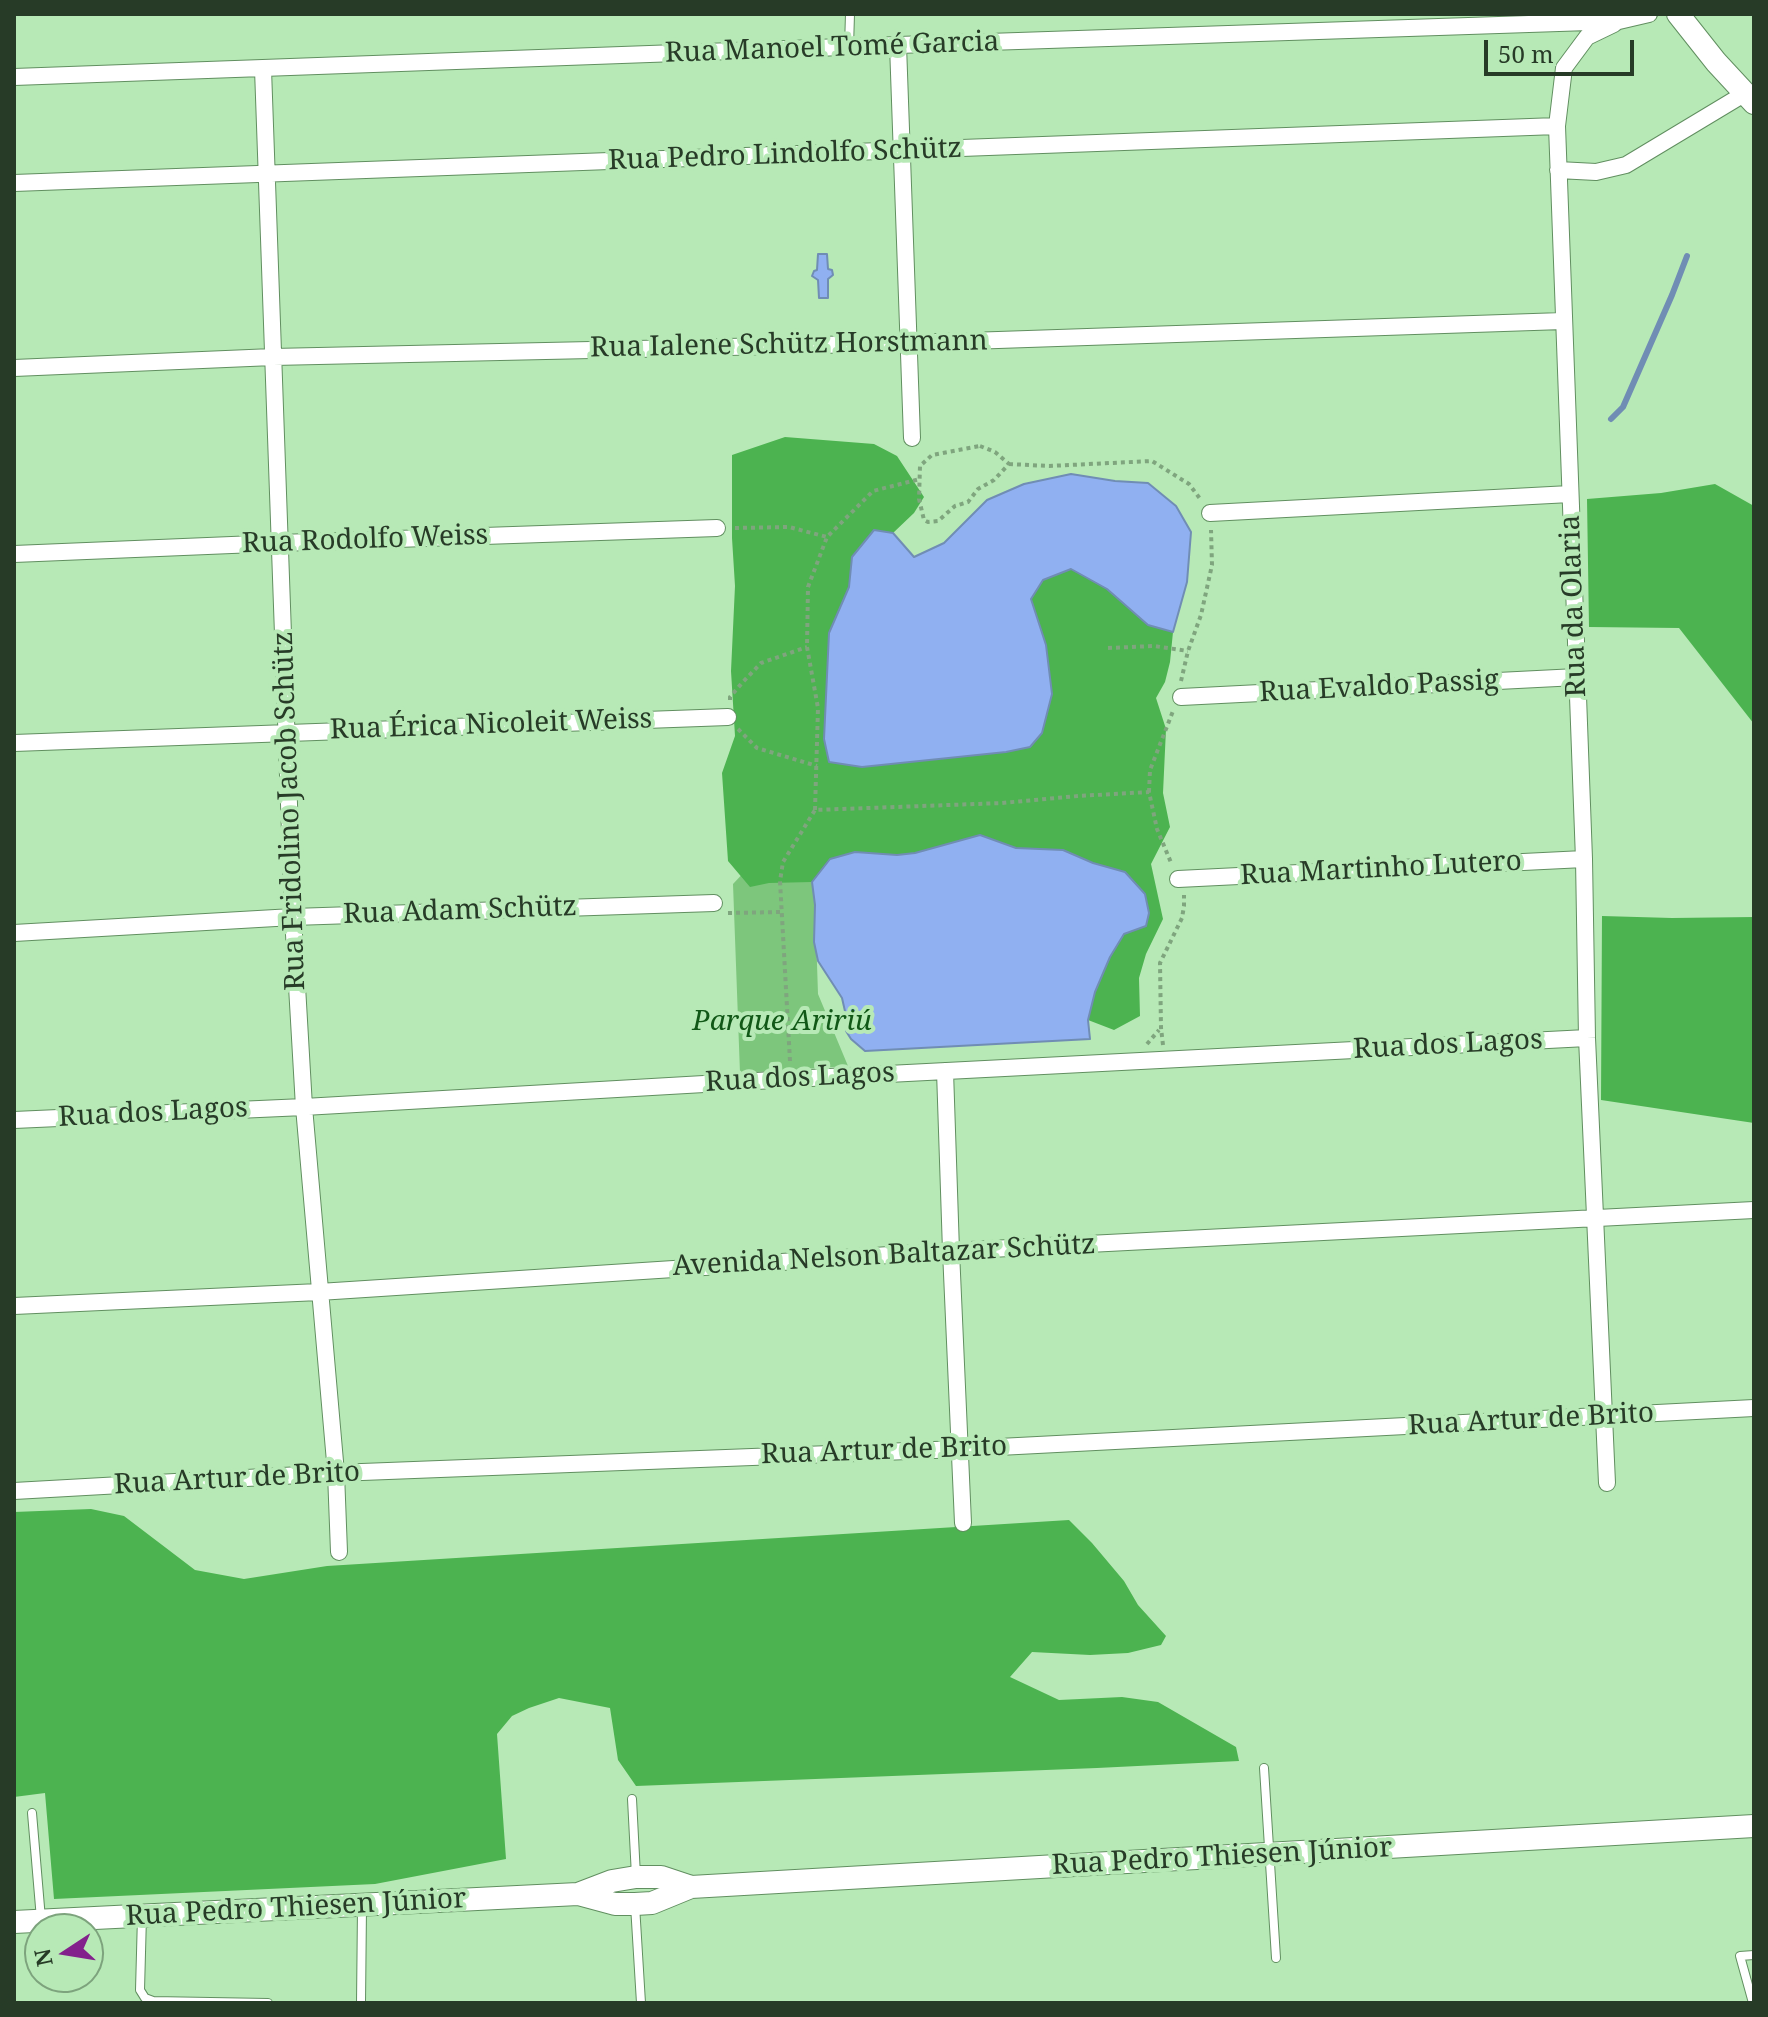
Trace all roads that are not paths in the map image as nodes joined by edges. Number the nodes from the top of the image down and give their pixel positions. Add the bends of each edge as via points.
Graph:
1 (850, 14) edge
2 (1649, 14) edge
3 (1678, 14) edge
4 (1619, 21) junction
5 (898, 45) junction
6 (849, 47) junction
7 (263, 69) junction
8 (14, 77) edge
9 (1749, 98) edge
10 (1557, 126) junction
11 (902, 151) junction
12 (1558, 170) junction
13 (267, 174) junction
14 (14, 183) edge
15 (1563, 321) junction
16 (909, 343) junction
17 (273, 357) junction
18 (14, 368) edge
19 (912, 438) dead end
20 (1570, 494) junction
21 (1210, 513) road end
22 (717, 528) road end
23 (280, 543) junction
24 (14, 554) edge
25 (1577, 677) junction
26 (1181, 697) road end
27 (728, 717) road end
28 (285, 732) junction
29 (14, 743) edge
30 (1584, 859) junction
31 (1178, 879) road end
32 (714, 903) road end
33 (293, 917) junction
34 (14, 933) edge
35 (1587, 1038) junction
36 (945, 1071) junction
37 (304, 1107) junction
38 (14, 1120) edge
39 (1754, 1210) edge
40 (1595, 1218) junction
41 (951, 1251) junction
42 (319, 1292) junction
43 (14, 1306) edge
44 (1754, 1408) edge
45 (1604, 1416) junction
46 (960, 1449) junction
47 (336, 1473) junction
48 (1607, 1483) dead end
49 (14, 1491) edge
50 (963, 1523) dead end
51 (339, 1552) dead end
52 (1264, 1768) dead end
53 (632, 1799) dead end
54 (32, 1813) dead end
55 (1754, 1826) edge
56 (1270, 1854) junction
57 (636, 1877) junction
58 (612, 1881) junction
59 (662, 1888) junction
60 (578, 1894) junction
61 (625, 1904) junction
62 (362, 1905) junction
63 (40, 1913) edge
64 (142, 1915) junction
65 (104, 1917) edge
66 (1754, 1955) edge
67 (1276, 1958) dead end
68 (268, 2003) edge
69 (361, 2003) edge
70 (641, 2003) edge
71 (1753, 2003) edge

1 - 6 lane
2 - 4 street, Rua Manoel Tomé Garcia
3 - 9 main road
4 - 5 street, Rua Manoel Tomé Garcia
4 - 10 street, Rua da Olaria via 1587,37 1564,68
5 - 6 street, Rua Manoel Tomé Garcia
5 - 11 street
6 - 7 street, Rua Manoel Tomé Garcia
7 - 8 street, Rua Manoel Tomé Garcia
7 - 13 street, Rua Fridolino Jacob Schütz
9 - 12 street via 1626,165 1596,172
10 - 11 street, Rua Pedro Lindolfo Schütz
10 - 12 street, Rua da Olaria
11 - 13 street, Rua Pedro Lindolfo Schütz
11 - 16 street
12 - 15 street, Rua da Olaria
13 - 14 street, Rua Pedro Lindolfo Schütz
13 - 17 street, Rua Fridolino Jacob Schütz
15 - 16 street, Rua Ialene Schütz Horstmann
15 - 20 street, Rua da Olaria
16 - 17 street, Rua Ialene Schütz Horstmann
16 - 19 street
17 - 18 street, Rua Ialene Schütz Horstmann
17 - 23 street, Rua Fridolino Jacob Schütz
20 - 21 street
20 - 25 street, Rua da Olaria
22 - 23 street, Rua Rodolfo Weiss
23 - 24 street, Rua Rodolfo Weiss
23 - 28 street, Rua Fridolino Jacob Schütz
25 - 26 street, Rua Evaldo Passig
25 - 30 street, Rua da Olaria
27 - 28 street, Rua Érica Nicoleit Weiss
28 - 29 street, Rua Érica Nicoleit Weiss
28 - 33 street, Rua Fridolino Jacob Schütz
30 - 31 street, Rua Martinho Lutero
30 - 35 street, Rua da Olaria
32 - 33 street, Rua Adam Schütz
33 - 34 street, Rua Adam Schütz
33 - 37 street, Rua Fridolino Jacob Schütz
35 - 36 street, Rua dos Lagos
35 - 40 street, Rua da Olaria
36 - 37 street, Rua dos Lagos
36 - 41 street
37 - 38 street, Rua dos Lagos
37 - 42 street, Rua Fridolino Jacob Schütz
39 - 40 street, Avenida Nelson Baltazar Schütz
40 - 41 street, Avenida Nelson Baltazar Schütz
40 - 45 street, Rua da Olaria
41 - 42 street, Avenida Nelson Baltazar Schütz
41 - 46 street
42 - 43 street, Avenida Nelson Baltazar Schütz
42 - 47 street, Rua Fridolino Jacob Schütz
44 - 45 street, Rua Artur de Brito
45 - 46 street, Rua Artur de Brito
45 - 48 street, Rua da Olaria
46 - 47 street, Rua Artur de Brito
46 - 50 street
47 - 49 street, Rua Artur de Brito
47 - 51 street, Rua Fridolino Jacob Schütz
52 - 56 lane
53 - 57 lane
54 - 63 lane
55 - 56 main road, Rua Pedro Thiesen Júnior
56 - 59 main road, Rua Pedro Thiesen Júnior
56 - 67 lane
57 - 58 main road, Rua Pedro Thiesen Júnior
57 - 59 main road, Rua Pedro Thiesen Júnior
58 - 60 main road, Rua Pedro Thiesen Júnior
58 - 61 main road via 610,1897
59 - 61 main road, Rua Pedro Thiesen Júnior via 652,1903
60 - 61 main road, Rua Pedro Thiesen Júnior
60 - 62 main road, Rua Pedro Thiesen Júnior
61 - 70 lane
62 - 64 main road, Rua Pedro Thiesen Júnior
62 - 69 lane
64 - 65 main road, Rua Pedro Thiesen Júnior
64 - 68 lane via 140,1990 145,1998
66 - 71 lane via 1740,1956

